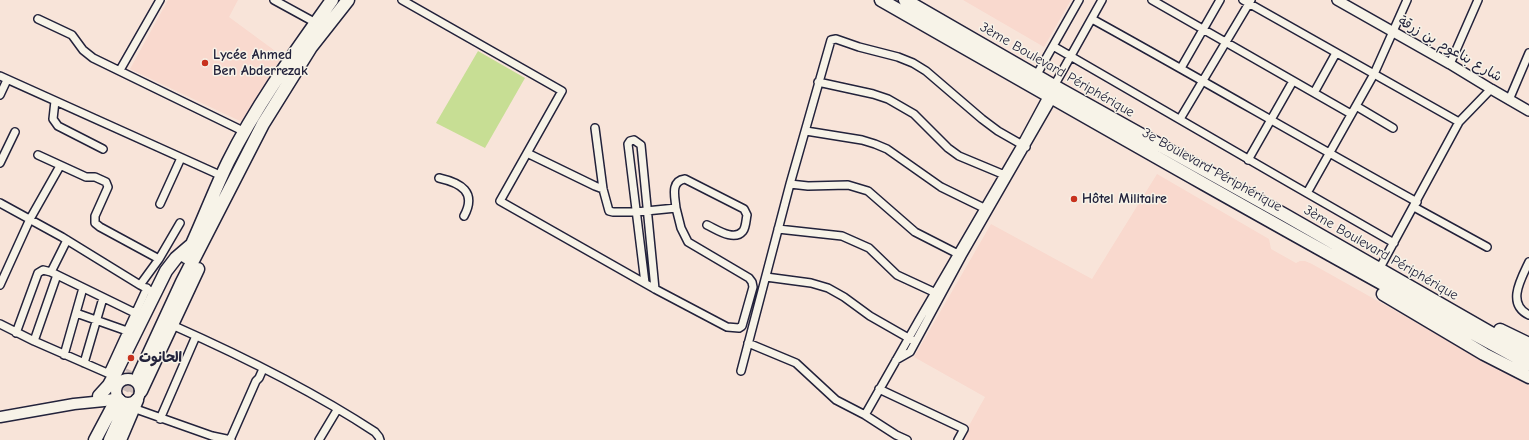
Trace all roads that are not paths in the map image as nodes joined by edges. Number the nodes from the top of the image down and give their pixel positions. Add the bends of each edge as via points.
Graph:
1 (160, 0) edge
2 (274, 0) edge
3 (332, 0) edge
4 (348, 0) edge
5 (402, 0) edge
6 (881, 0) edge
7 (905, 0) edge
8 (1079, 0) edge
9 (1102, 0) edge
10 (1152, 0) edge
11 (1220, 0) edge
12 (1337, 0) edge
13 (1407, 0) edge
14 (1478, 0) edge
15 (1248, 1) edge
16 (38, 19) dead end
17 (1092, 19) junction
18 (316, 22) junction
19 (1204, 29) junction
20 (1393, 32) junction
21 (1226, 42) junction
22 (1053, 46) junction
23 (1529, 53) edge
24 (1336, 54) junction
25 (1071, 57) junction
26 (1450, 64) junction
27 (1181, 68) junction
28 (120, 70) junction
29 (1374, 74) junction
30 (3, 78) edge
31 (1033, 80) junction
32 (1203, 81) junction
33 (1293, 81) junction
34 (818, 82) junction
35 (1491, 89) junction
36 (1315, 92) junction
37 (1051, 94) junction
38 (0, 95) edge
39 (1510, 100) junction
40 (55, 102) junction
41 (1356, 106) junction
42 (1529, 111) edge
43 (1351, 114) junction
44 (1180, 119) junction
45 (1102, 120) junction
46 (1272, 120) junction
47 (1459, 122) junction
48 (595, 128) dead end
49 (1393, 128) dead end
50 (806, 131) junction
51 (15, 132) dead end
52 (245, 132) junction
53 (1024, 145) junction
54 (103, 148) dead end
55 (527, 153) junction
56 (1329, 154) junction
57 (38, 155) dead end
58 (181, 158) junction
59 (1248, 160) junction
60 (0, 163) edge
61 (60, 166) junction
62 (222, 176) junction
63 (1006, 176) junction
64 (439, 178) dead end
65 (790, 184) junction
66 (603, 189) junction
67 (1307, 193) junction
68 (2, 204) edge
69 (160, 204) dead end
70 (1415, 204) junction
71 (676, 208) junction
72 (986, 209) junction
73 (647, 210) junction
74 (0, 212) edge
75 (636, 212) junction
76 (464, 216) dead end
77 (30, 219) junction
78 (180, 223) dead end
79 (707, 225) dead end
80 (210, 227) junction
81 (778, 229) junction
82 (67, 240) junction
83 (1394, 243) junction
84 (1487, 247) dead end
85 (190, 249) junction
86 (960, 255) junction
87 (159, 259) junction
88 (1363, 260) junction
89 (1529, 262) edge
90 (1382, 264) junction
91 (1355, 270) junction
92 (54, 274) junction
93 (766, 277) junction
94 (645, 283) junction
95 (0, 285) edge
96 (83, 288) junction
97 (147, 289) junction
98 (655, 289) junction
99 (938, 294) junction
100 (103, 298) junction
101 (76, 313) junction
102 (135, 313) junction
103 (1529, 315) edge
104 (97, 320) junction
105 (0, 324) edge
106 (172, 325) junction
107 (127, 331) junction
108 (16, 333) junction
109 (196, 336) junction
110 (912, 340) junction
111 (34, 341) junction
112 (748, 342) junction
113 (1529, 344) edge
114 (64, 355) junction
115 (1529, 355) edge
116 (84, 363) junction
117 (1529, 364) edge
118 (263, 369) junction
119 (741, 371) dead end
120 (1529, 377) edge
121 (879, 389) junction
122 (118, 396) junction
123 (338, 410) junction
124 (865, 415) junction
125 (0, 417) edge
126 (160, 419) junction
127 (95, 440) edge
128 (101, 440) edge
129 (110, 440) edge
130 (120, 440) edge
131 (230, 440) edge
132 (319, 440) edge
133 (380, 440) edge
134 (907, 440) edge
135 (958, 440) edge

1 - 28 street
2 - 18 street
3 - 18 highway
4 - 80 highway via 312,47 263,124
5 - 55 street via 562,91
6 - 31 highway
7 - 31 highway, 3ème Boulevard Périphérique
8 - 22 street
9 - 17 street
10 - 19 street
11 - 19 street
12 - 20 street, شارع بناعوم بن زرقة
13 - 20 street
14 - 26 street
15 - 21 street
15 - 24 street
16 - 28 street via 68,33 93,58
17 - 25 street
17 - 27 street
18 - 52 highway via 290,58
19 - 21 street
19 - 27 street
20 - 26 street, شارع بناعوم بن زرقة
20 - 29 street
21 - 32 street
21 - 33 street
22 - 25 street
22 - 31 street
23 - 39 street
24 - 29 street
24 - 36 street
25 - 37 street
25 - 44 street
26 - 35 street, شارع بناعوم بن زرقة
27 - 32 street
28 - 52 street
29 - 41 street
29 - 47 street
30 - 38 street
30 - 40 street
31 - 37 highway, 3ème Boulevard Périphérique
32 - 44 street
32 - 46 street
33 - 36 street
33 - 46 street
34 - 50 street
34 - 53 street via 831,40 836,39 898,56 926,70 982,119
34 - 63 street via 873,94 888,100 914,114 959,156
35 - 39 street, شارع بناعوم بن زرقة
35 - 47 street
36 - 43 street
37 - 45 highway, 3ème Boulevard Périphérique
37 - 53 street
39 - 42 street, شارع بناعوم بن زرقة
40 - 54 street via 53,119 58,126
40 - 58 street
41 - 43 street
41 - 49 street
43 - 56 street
44 - 59 street
45 - 88 highway, 3ème Boulevard Périphérique
45 - 91 highway, 3e Boulevard Périphérique
46 - 56 street
46 - 59 street
47 - 70 street
48 - 66 street
50 - 65 street
50 - 72 street via 855,138 887,149 941,187
51 - 60 street
52 - 62 highway
53 - 63 street
55 - 66 street
55 - 94 street via 500,201
56 - 67 street
56 - 70 street
57 - 61 street
58 - 62 street
58 - 69 street
59 - 67 street
61 - 77 street
61 - 87 street via 106,182 108,187 95,216 96,223
62 - 85 highway
63 - 72 street
64 - 76 street via 467,190 468,207
65 - 81 street
65 - 86 street via 848,185 868,191 915,232
66 - 75 street via 609,211
67 - 83 street
68 - 74 street
68 - 77 street
70 - 83 street
70 - 84 street
71 - 73 street
71 - 79 street via 674,187 679,179 684,178 744,209 747,215 743,230 737,235 730,235
71 - 98 street via 688,242 752,282 753,287 742,326 727,327
72 - 86 street
73 - 75 street
73 - 75 street via 641,145 634,140 628,144
73 - 98 street
75 - 94 street
77 - 82 street
77 - 95 street
78 - 87 street
80 - 85 highway via 135,373
80 - 106 highway via 204,255
81 - 93 street
81 - 99 street via 842,236 869,248 898,275
82 - 92 street
82 - 97 street
83 - 90 street
85 - 97 highway
85 - 122 highway via 158,300
86 - 99 street
87 - 97 street
88 - 90 highway
88 - 115 highway, 3ème Boulevard Périphérique
89 - 103 street via 1518,284 1517,294 1520,310
90 - 113 highway
91 - 117 highway, 3e Boulevard Périphérique
91 - 120 highway via 1370,287 1484,354
92 - 96 street
92 - 108 street via 42,270 38,273
92 - 111 street
93 - 110 street via 828,288
93 - 112 street
94 - 98 street
96 - 100 street
96 - 101 street
97 - 102 street
97 - 122 highway
99 - 110 street
100 - 102 street
100 - 104 street
101 - 104 street
101 - 114 street
102 - 107 street
104 - 107 street
104 - 116 street
105 - 108 street
106 - 109 street
106 - 122 highway
107 - 122 street
108 - 111 street
109 - 118 street
109 - 126 street
110 - 121 street via 896,360
111 - 114 street
112 - 119 street
112 - 124 street via 796,363 836,400
114 - 116 street
116 - 122 street
118 - 123 street
118 - 131 street
121 - 124 street
121 - 135 street via 964,429
122 - 125 main road
122 - 126 street
122 - 127 highway
122 - 128 highway
122 - 129 highway
122 - 130 highway
123 - 132 street
123 - 133 street via 375,432
124 - 134 street
126 - 131 street

